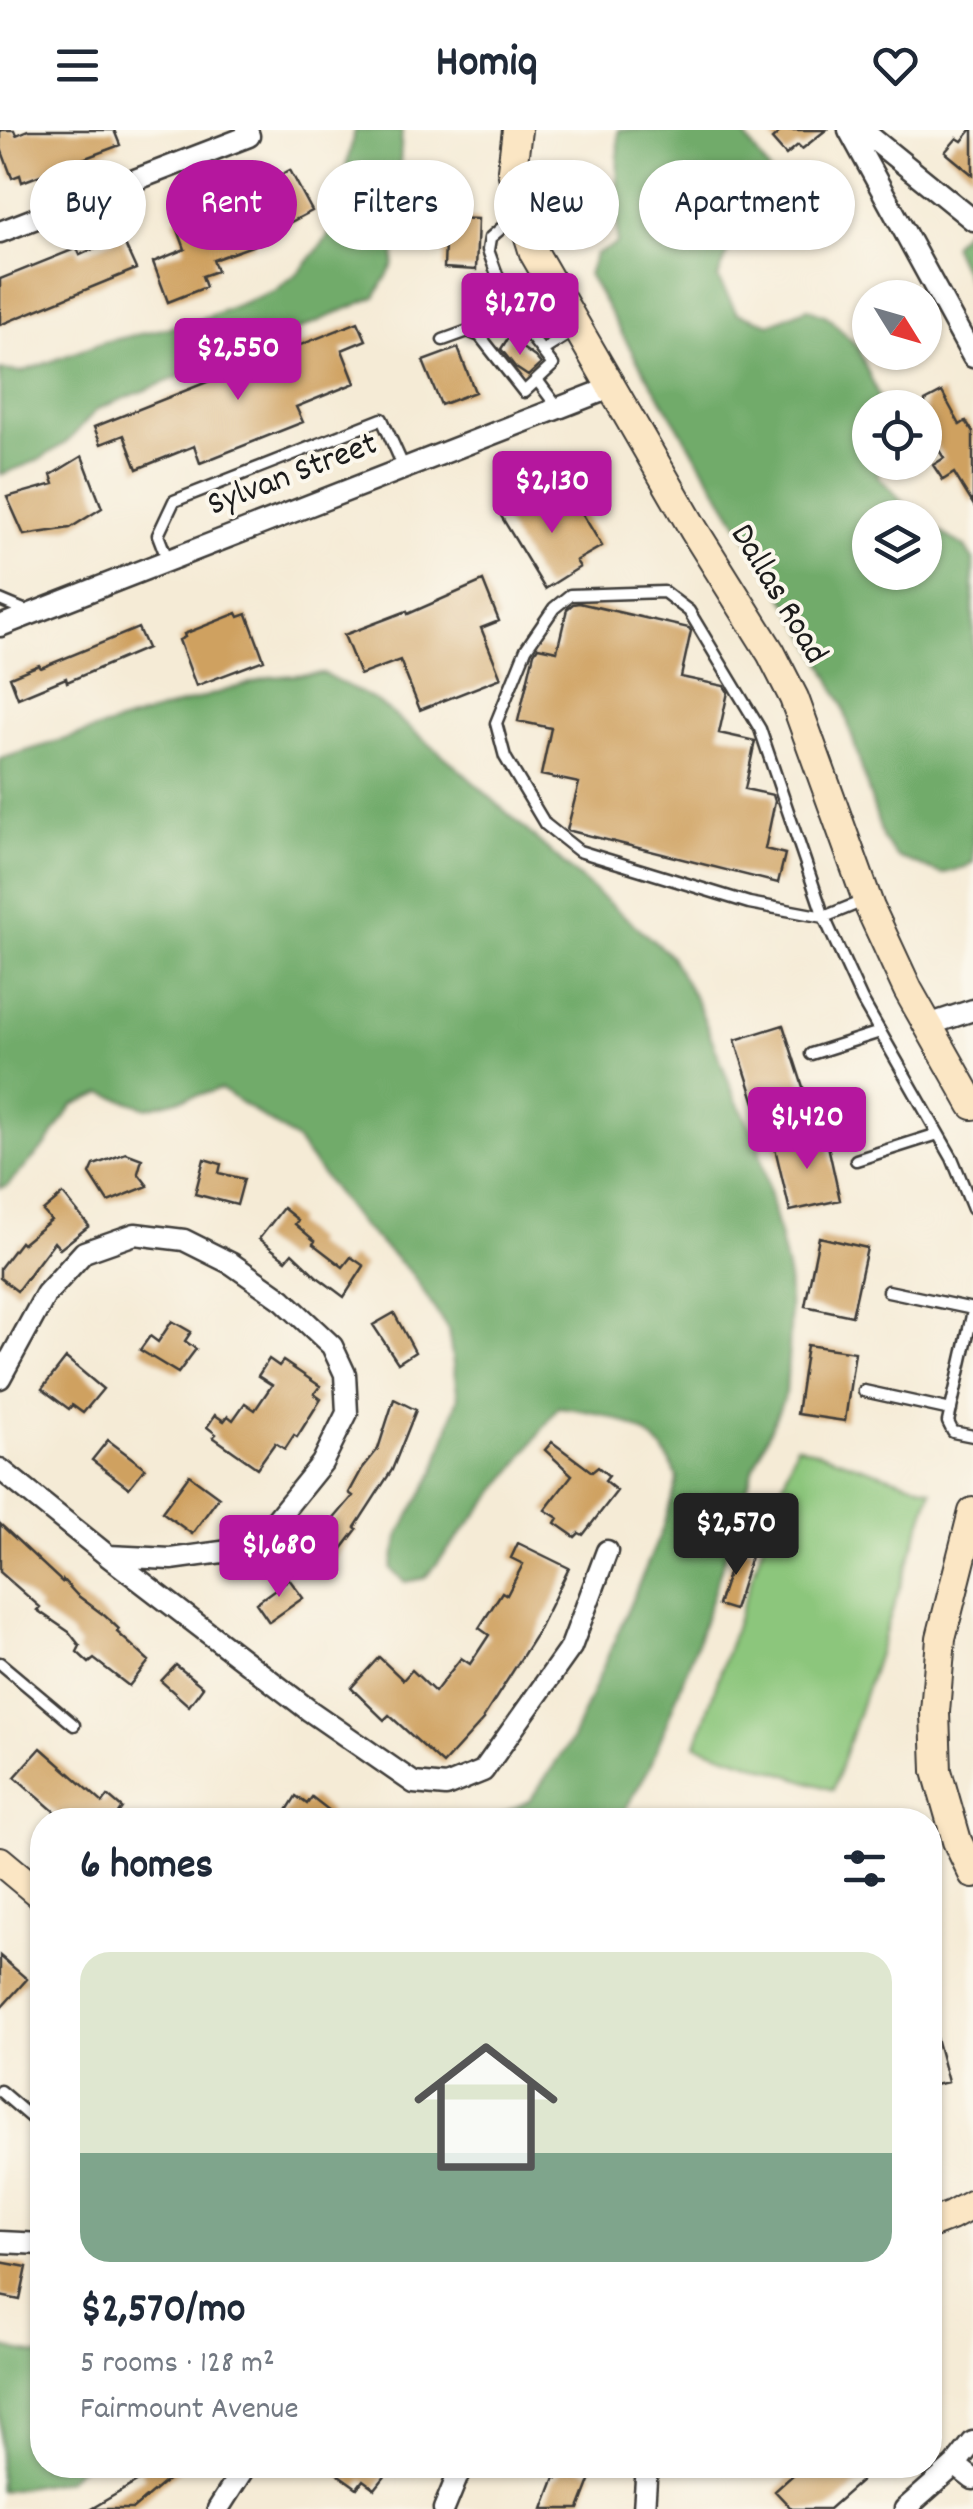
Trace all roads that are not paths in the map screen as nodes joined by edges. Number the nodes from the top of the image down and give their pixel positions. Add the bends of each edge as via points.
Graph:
1 (516, 130) edge
2 (850, 130) edge
3 (862, 130) edge
4 (248, 133) edge
5 (513, 160) edge
6 (973, 220) edge
7 (0, 232) edge
8 (494, 235) edge
9 (533, 250) edge
10 (549, 278) junction
11 (510, 310) junction
12 (578, 329) junction
13 (480, 336) junction
14 (443, 340) dead end
15 (542, 351) junction
16 (973, 357) edge
17 (536, 380) junction
18 (610, 388) junction
19 (558, 408) junction
20 (404, 468) junction
21 (168, 560) junction
22 (0, 600) edge
23 (32, 613) junction
24 (0, 626) edge
25 (867, 900) junction
26 (824, 917) junction
27 (973, 1010) edge
28 (928, 1025) junction
29 (880, 1032) junction
30 (811, 1054) dead end
31 (973, 1105) edge
32 (938, 1134) junction
33 (856, 1160) dead end
34 (973, 1208) edge
35 (888, 1291) dead end
36 (973, 1310) edge
37 (0, 1378) edge
38 (864, 1392) dead end
39 (951, 1410) junction
40 (973, 1436) edge
41 (0, 1469) edge
42 (973, 1512) edge
43 (608, 1551) dead end
44 (108, 1556) junction
45 (0, 1664) edge
46 (74, 1725) dead end
47 (0, 1861) edge
48 (973, 1874) edge
49 (30, 1886) edge
50 (0, 2092) edge
51 (30, 2117) edge
52 (973, 2204) edge
53 (942, 2219) edge
54 (0, 2242) edge
55 (30, 2243) edge
56 (973, 2442) edge
57 (955, 2465) junction
58 (942, 2476) edge
59 (238, 2478) edge
60 (457, 2478) edge
61 (645, 2478) edge
62 (940, 2478) edge
63 (973, 2478) edge
64 (218, 2509) edge
65 (444, 2509) edge
66 (644, 2509) edge
67 (905, 2509) edge

1 - 5 street, Dallas Road
2 - 16 street
3 - 6 street
4 - 7 street
8 - 11 lane via 488,250
9 - 10 street, Dallas Road
10 - 11 lane
10 - 12 street, Dallas Road
11 - 13 lane
11 - 15 lane via 529,345
12 - 15 lane
12 - 18 street, Dallas Road
13 - 14 lane via 468,331
13 - 17 lane via 524,392
15 - 17 lane via 553,365
17 - 19 lane
18 - 19 street, Sylvan Street
18 - 25 street, Dallas Road via 779,668
19 - 20 street, Sylvan Street
20 - 21 street, Sylvan Street
20 - 21 lane via 382,419 174,501 158,535
21 - 23 street, Sylvan Street
22 - 23 lane
23 - 24 street, Sylvan Street
25 - 26 lane
25 - 28 street, Dallas Road
26 - 26 lane via 760,729 689,611 664,592 570,595 554,608 526,648 496,724 504,757 545,824 579,851 749,903
26 - 29 lane
27 - 28 street
28 - 31 street, Dallas Road
29 - 30 lane
29 - 32 lane
32 - 33 lane
32 - 34 lane
35 - 36 lane
36 - 39 lane
37 - 44 street via 46,1294 84,1252 134,1234 184,1240 232,1264 332,1346 344,1374 346,1413 322,1463 276,1520 229,1551 171,1559
38 - 39 lane
39 - 40 lane via 953,1432
41 - 44 street
42 - 48 street via 941,1638 935,1712 937,1771
43 - 44 street via 571,1647 483,1771 446,1786 414,1782
45 - 46 lane
47 - 49 street
50 - 51 lane
52 - 53 street
54 - 55 street
56 - 57 street
57 - 58 street
57 - 63 street
59 - 64 street
60 - 65 street
61 - 66 street
62 - 67 street

